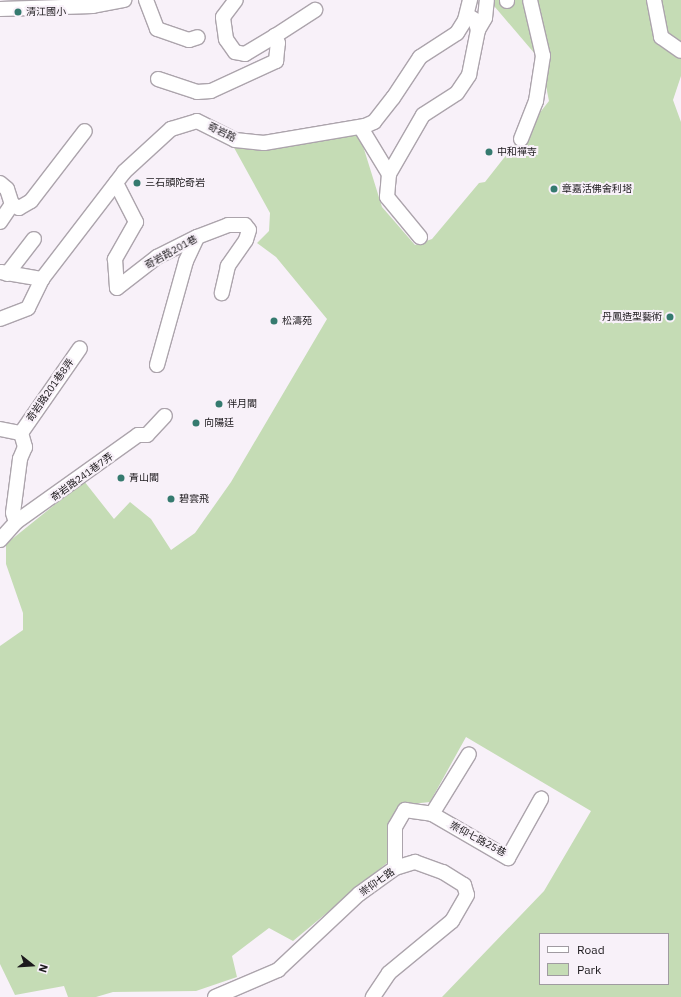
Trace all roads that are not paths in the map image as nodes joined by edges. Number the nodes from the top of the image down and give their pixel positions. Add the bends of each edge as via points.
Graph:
1 (124, 0) edge
2 (146, 0) edge
3 (236, 0) edge
4 (470, 0) edge
5 (487, 0) edge
6 (530, 0) edge
7 (654, 0) edge
8 (5, 5) edge
9 (315, 10) dead end
10 (467, 15) junction
11 (0, 22) edge
12 (478, 30) junction
13 (275, 36) junction
14 (198, 37) dead end
15 (681, 51) edge
16 (158, 79) dead end
17 (361, 128) junction
18 (85, 131) dead end
19 (521, 139) dead end
20 (389, 174) junction
21 (0, 183) edge
22 (116, 183) junction
23 (12, 204) junction
24 (0, 222) edge
25 (197, 237) junction
26 (420, 237) dead end
27 (34, 239) dead end
28 (157, 257) junction
29 (186, 261) junction
30 (2, 273) edge
31 (42, 279) junction
32 (222, 293) dead end
33 (0, 319) edge
34 (80, 348) dead end
35 (157, 365) dead end
36 (164, 416) dead end
37 (0, 429) edge
38 (21, 433) junction
39 (16, 522) junction
40 (0, 540) edge
41 (469, 754) dead end
42 (541, 799) dead end
43 (432, 814) junction
44 (395, 868) junction
45 (215, 997) edge
46 (373, 997) edge

1 - 8 street via 93,6
2 - 14 street via 157,29 189,40
3 - 13 street via 229,6 222,25 235,52 245,54
4 - 10 street, 奇岩路
5 - 12 street via 485,18
6 - 19 street via 543,56 537,94
7 - 15 street via 661,37
8 - 11 street
9 - 13 street
10 - 12 street via 475,20
10 - 17 street, 奇岩路 via 457,33 411,66 374,122
12 - 20 street via 469,75 456,93 423,115
13 - 16 street via 278,43 276,61 211,91 197,92
17 - 20 street
17 - 22 street, 奇岩路 via 264,143 235,140 205,123 191,122 171,129
18 - 23 street via 31,201 19,208
20 - 26 street via 387,197
21 - 23 street via 7,189
22 - 28 street, 奇岩路201巷 via 136,222 115,259 117,288
22 - 31 street, 奇岩路
23 - 24 street
25 - 28 street, 奇岩路201巷
25 - 29 street
25 - 32 street, 奇岩路201巷 via 234,224 245,225 249,230 228,266
27 - 30 street
28 - 29 street
29 - 35 street
30 - 31 street via 29,274
31 - 33 street, 奇岩路 via 28,308
34 - 38 street, 奇岩路201巷8弄
36 - 39 street, 奇岩路241巷7弄 via 147,435 138,435
37 - 38 street
38 - 39 street via 25,447 20,459 13,513
39 - 40 street, 奇岩路241巷7弄
41 - 43 street
42 - 43 street, 崇仰七路25巷 via 508,858
43 - 44 street, 崇仰七路25巷 via 410,809 399,817 395,827
44 - 45 street, 崇仰七路 via 359,894 278,970
44 - 46 street, 崇仰七路 via 415,862 443,872 464,885 467,895 452,921 390,973

